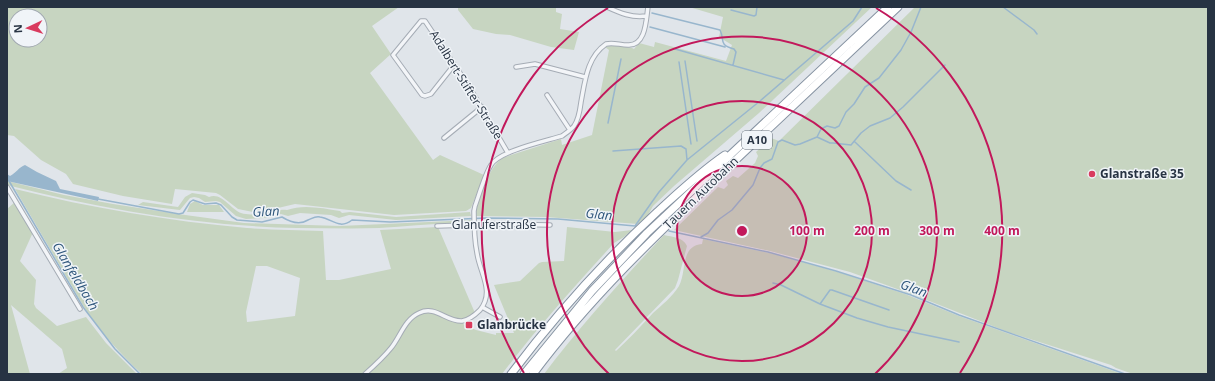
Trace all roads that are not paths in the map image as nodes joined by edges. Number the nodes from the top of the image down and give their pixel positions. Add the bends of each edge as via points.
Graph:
1 (607, 7) edge
2 (648, 7) edge
3 (888, 7) edge
4 (898, 7) edge
5 (646, 16) junction
6 (454, 65) junction
7 (516, 67) dead end
8 (585, 77) junction
9 (547, 95) dead end
10 (482, 107) junction
11 (570, 130) junction
12 (444, 138) dead end
13 (742, 144) junction
14 (508, 153) junction
15 (7, 187) edge
16 (474, 224) junction
17 (550, 225) dead end
18 (438, 226) dead end
19 (482, 307) junction
20 (80, 309) dead end
21 (500, 317) dead end
22 (365, 374) edge
23 (511, 374) edge
24 (524, 374) edge
25 (533, 374) edge

1 - 5 street via 626,15
2 - 5 street
3 - 13 highway, Tauern Autobahn / A10
4 - 25 highway, Tauern Autobahn / A10 via 658,234 602,291
5 - 8 street via 639,42 632,45 606,44 593,57
6 - 6 street, Adalbert-Stifter-Straße via 431,94 425,96 393,55 421,21 425,21
6 - 10 street, Adalbert-Stifter-Straße
7 - 8 street via 535,64
8 - 11 street via 580,111
9 - 11 street
10 - 12 street
10 - 14 street, Adalbert-Stifter-Straße
11 - 14 street via 562,136
13 - 23 highway via 705,168 646,222 577,293
13 - 24 highway, A10 via 657,223 592,291
14 - 16 street via 497,158 491,165 475,206
15 - 20 street
16 - 17 street, Glanuferstraße
16 - 18 street, Glanuferstraße
16 - 19 street via 478,263 487,288 486,301
19 - 21 street
19 - 22 street via 471,318 463,321 433,311 423,311 415,315 408,321 390,349

